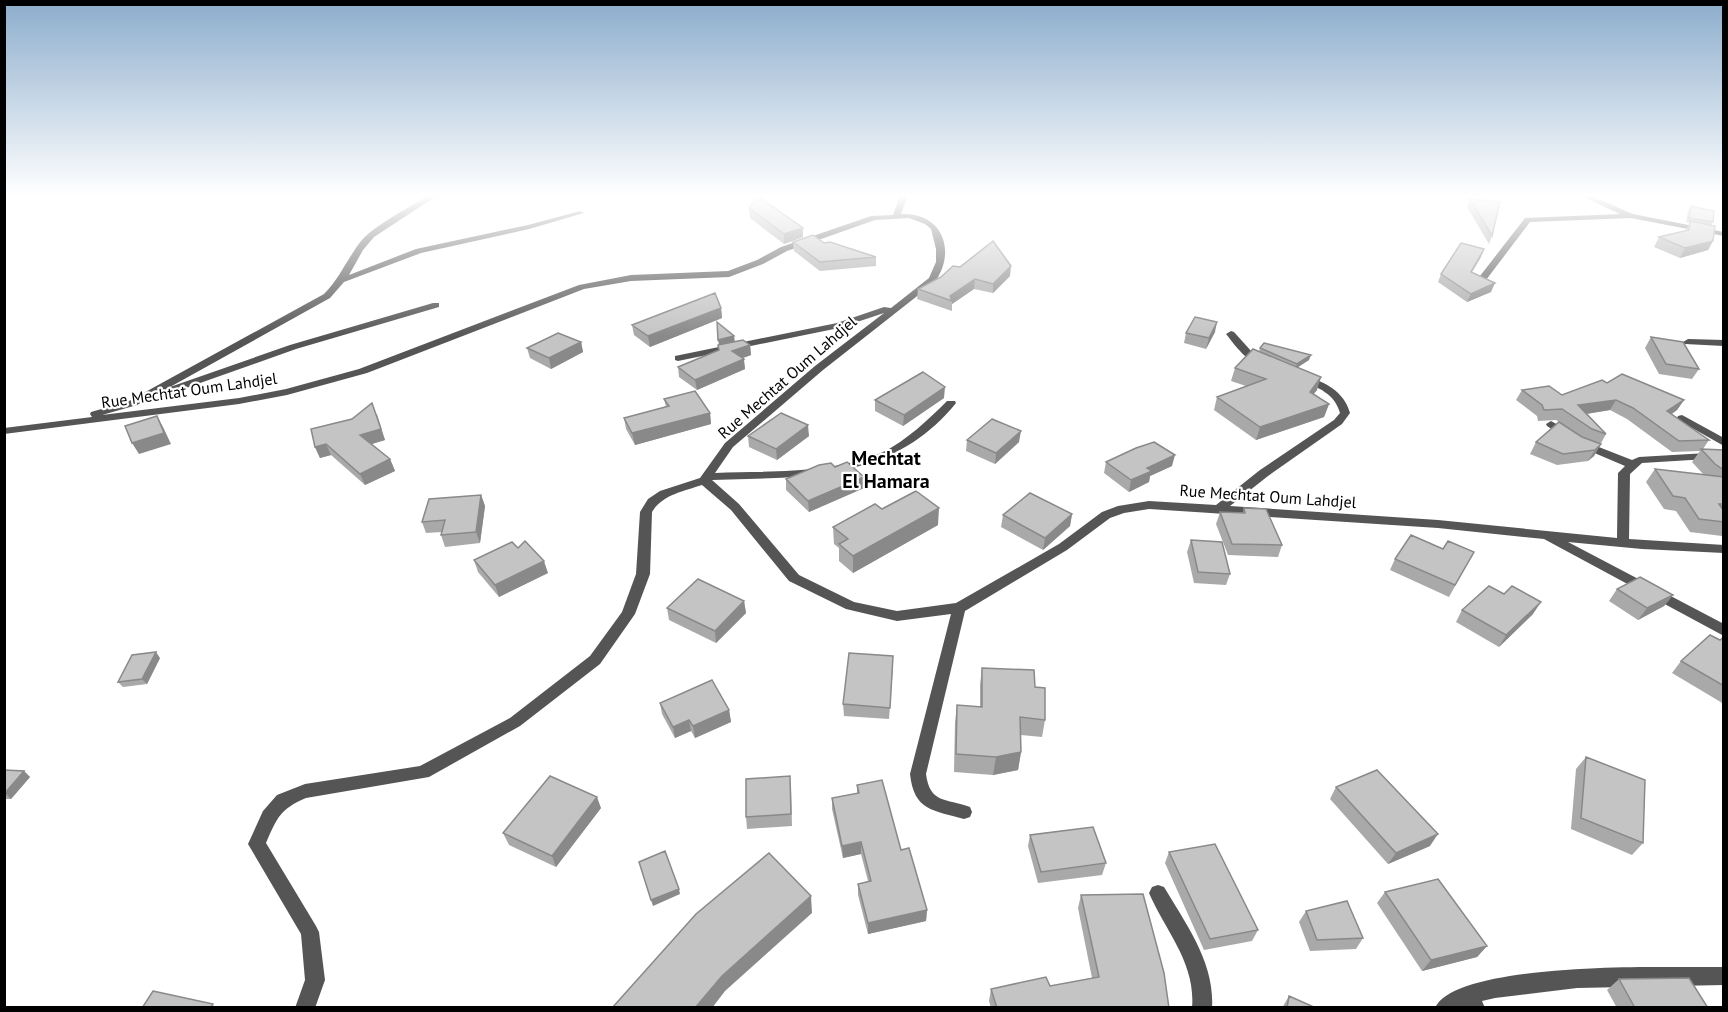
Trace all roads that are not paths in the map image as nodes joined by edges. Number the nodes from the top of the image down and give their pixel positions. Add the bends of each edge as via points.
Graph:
1 (363, 242) edge
2 (459, 242) edge
3 (803, 242) edge
4 (938, 242) edge
5 (1511, 242) edge
6 (1483, 278) edge
7 (342, 280) junction
8 (436, 305) dead end
9 (897, 306) junction
10 (1231, 334) dead end
11 (1688, 342) dead end
12 (1724, 343) edge
13 (678, 358) dead end
14 (1272, 367) edge
15 (1292, 374) edge
16 (133, 403) junction
17 (951, 403) dead end
18 (1682, 418) edge
19 (1551, 424) dead end
20 (62, 425) junction
21 (4, 431) edge
22 (1724, 442) edge
23 (1724, 455) edge
24 (1631, 464) junction
25 (704, 478) junction
26 (1219, 508) junction
27 (1542, 532) junction
28 (1623, 542) junction
29 (1724, 549) edge
30 (959, 608) junction
31 (1724, 632) edge
32 (964, 812) dead end
33 (1158, 893) dead end
34 (1724, 976) edge
35 (1472, 1001) edge
36 (305, 1008) edge
37 (1202, 1008) edge
38 (1444, 1008) edge

1 - 7 street
2 - 7 street via 419,251
3 - 20 street, Rue Mechtat Oum Lahdjel via 729,274 631,278 582,287 363,371 287,392
4 - 9 street, Rue Mechtat Oum Lahdjel via 942,262 939,271
5 - 6 street
7 - 16 street via 327,296
8 - 16 street via 293,347
9 - 13 street via 839,325
9 - 25 street, Rue Mechtat Oum Lahdjel via 729,445
10 - 14 street via 1249,354
11 - 12 street
15 - 26 street via 1329,388 1344,404 1345,412 1338,422
16 - 20 street
17 - 25 street via 924,429 885,454 840,467
18 - 22 street
19 - 24 street via 1581,444
20 - 21 street, Rue Mechtat Oum Lahdjel
23 - 24 street via 1639,460
24 - 28 street via 1624,473
25 - 30 street, Rue Mechtat Oum Lahdjel via 735,507 794,578 851,606 897,616
25 - 36 street via 664,494 646,512 643,574 628,614 595,660 514,722 423,772 304,791 283,801 269,816 257,844 310,932 315,980
26 - 27 street, Rue Mechtat Oum Lahdjel
26 - 30 street, Rue Mechtat Oum Lahdjel via 1122,508
27 - 28 street, Rue Mechtat Oum Lahdjel
27 - 31 street
28 - 29 street, Rue Mechtat Oum Lahdjel
30 - 32 street via 918,774 920,790 929,802
33 - 37 street via 1198,967 1205,994
34 - 35 street via 1606,976 1484,990
35 - 38 street via 1451,1000

